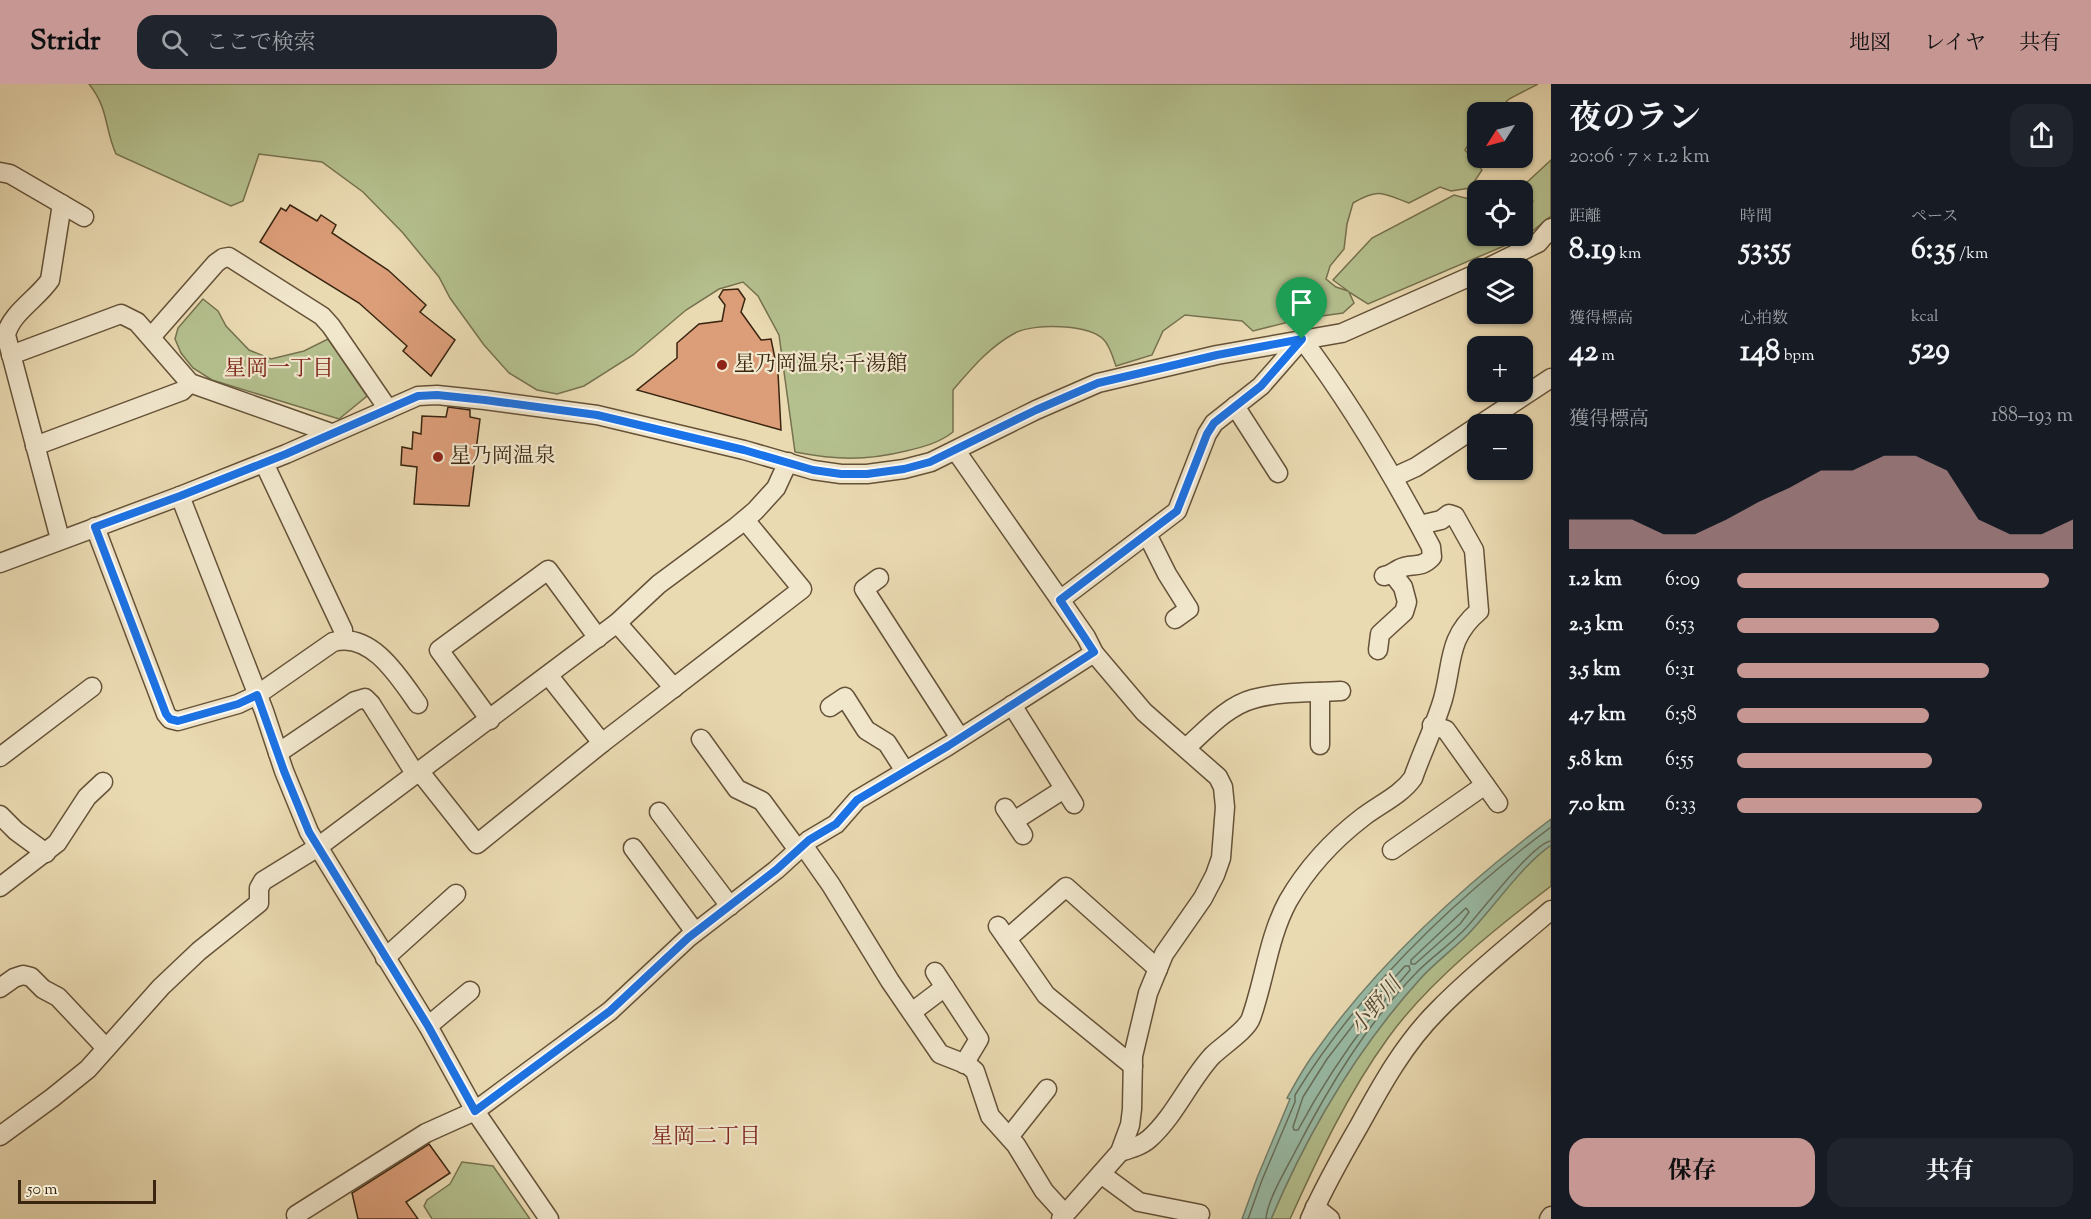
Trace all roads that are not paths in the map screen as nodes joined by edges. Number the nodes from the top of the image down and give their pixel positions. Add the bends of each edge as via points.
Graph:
1 (0, 172) edge
2 (62, 204) junction
3 (84, 217) dead end
4 (1551, 228) edge
5 (1507, 258) edge
6 (1467, 278) edge
7 (151, 337) junction
8 (1302, 339) junction
9 (11, 355) junction
10 (1551, 378) edge
11 (190, 383) junction
12 (1234, 406) junction
13 (388, 409) junction
14 (1496, 414) edge
15 (331, 433) junction
16 (1467, 433) edge
17 (35, 446) junction
18 (956, 451) junction
19 (788, 462) junction
20 (264, 463) junction
21 (1278, 473) dead end
22 (1394, 477) junction
23 (180, 496) junction
24 (745, 520) junction
25 (1420, 525) junction
26 (95, 527) junction
27 (1147, 534) junction
28 (60, 539) junction
29 (0, 563) edge
30 (879, 578) dead end
31 (1060, 600) junction
32 (1175, 619) dead end
33 (617, 623) junction
34 (1377, 636) dead end
35 (598, 638) junction
36 (343, 639) junction
37 (1094, 652) junction
38 (549, 676) junction
39 (92, 687) dead end
40 (674, 688) junction
41 (1341, 691) dead end
42 (1320, 692) junction
43 (257, 695) junction
44 (418, 704) dead end
45 (1012, 705) junction
46 (830, 707) dead end
47 (490, 720) junction
48 (1432, 725) junction
49 (960, 738) junction
50 (1316, 739) dead end
51 (701, 740) dead end
52 (602, 743) junction
53 (1186, 748) junction
54 (278, 753) junction
55 (0, 757) edge
56 (905, 771) junction
57 (418, 773) junction
58 (103, 782) dead end
59 (1485, 785) junction
60 (1498, 803) dead end
61 (661, 811) dead end
62 (0, 814) edge
63 (1014, 821) dead end
64 (800, 847) junction
65 (1404, 847) dead end
66 (318, 848) junction
67 (633, 848) dead end
68 (46, 853) junction
69 (0, 887) edge
70 (456, 894) dead end
71 (730, 906) junction
72 (1551, 910) edge
73 (695, 932) junction
74 (386, 958) junction
75 (1158, 969) junction
76 (1, 984) edge
77 (470, 991) dead end
78 (912, 1012) junction
79 (428, 1026) junction
80 (106, 1048) junction
81 (964, 1064) junction
82 (1133, 1066) junction
83 (1047, 1089) dead end
84 (475, 1111) junction
85 (0, 1136) edge
86 (1009, 1137) junction
87 (1120, 1152) junction
88 (1101, 1174) junction
89 (1165, 1213) edge
90 (1313, 1213) edge
91 (1200, 1214) dead end
92 (296, 1215) dead end
93 (1063, 1217) edge
94 (549, 1219) edge
95 (1330, 1219) edge

1 - 2 street
2 - 3 street
2 - 9 street via 50,280 8,324 6,335
4 - 5 street via 1538,243
6 - 8 street via 1342,333
7 - 9 street via 137,322 121,314
7 - 11 street
7 - 13 street via 216,263 229,257 322,316
8 - 12 street via 1261,386
8 - 18 street via 1098,383
8 - 22 street
9 - 17 street
10 - 14 street
11 - 15 street
11 - 17 street via 182,391
12 - 21 street
12 - 27 street via 1207,434 1177,511
13 - 15 street
13 - 19 street via 427,395 507,403 597,415
15 - 20 street
16 - 22 street
17 - 28 street
18 - 19 street via 904,469 867,474 813,470
18 - 31 street
19 - 24 street via 777,488
20 - 23 street
20 - 36 street via 343,630
22 - 25 street
23 - 26 street
23 - 43 street
24 - 33 street via 659,584
24 - 40 street via 802,589
25 - 34 street via 1432,556 1421,566 1389,575 1403,587 1407,602 1404,612
25 - 48 street via 1449,514 1455,516 1474,550 1479,611 1458,634
26 - 28 street
26 - 43 street via 170,719 178,721
27 - 31 street
27 - 32 street via 1189,609
28 - 29 street
30 - 49 street via 864,589 918,657
31 - 37 street
33 - 35 street
33 - 40 street
35 - 38 street
35 - 47 street via 548,570 439,650
36 - 43 street
36 - 44 street via 379,655 392,666
37 - 45 street
37 - 53 street via 1144,712
38 - 47 street
38 - 52 street
39 - 55 street
40 - 52 street
41 - 42 street
42 - 50 street
42 - 53 street via 1240,697
43 - 54 street
45 - 49 street
45 - 63 street via 1069,797
46 - 56 street via 845,697 866,730 887,743
47 - 57 street
48 - 59 street via 1446,730
48 - 87 street via 1407,787 1332,842 1288,900 1276,927 1250,1021 1212,1057 1159,1130 1147,1142
49 - 56 street
51 - 64 street via 737,789 762,801
52 - 57 street via 477,844
53 - 75 street via 1218,777 1223,787 1224,837 1215,875
54 - 57 street via 355,700 365,698
54 - 66 street
56 - 64 street via 857,800 836,824
57 - 66 street
58 - 68 street via 87,797
59 - 60 street
59 - 65 street
61 - 71 street
62 - 68 street
64 - 71 street
64 - 78 street via 831,885
66 - 74 street
66 - 80 street via 263,881 259,903 161,987
67 - 73 street
68 - 69 street
70 - 74 street
71 - 73 street
72 - 90 street via 1457,992 1410,1042 1330,1174
73 - 84 street via 610,1011
74 - 79 street
75 - 82 street via 1148,993
75 - 82 street via 1066,887 1003,933 1046,995
76 - 80 street via 23,975 31,977 58,997
77 - 79 street
78 - 81 street via 940,1054
78 - 81 street via 940,979 979,1039
79 - 84 street
80 - 85 street via 74,1080
81 - 86 street via 975,1071 990,1116
82 - 87 street via 1130,1125
83 - 86 street
84 - 92 street via 426,1133
84 - 94 street
86 - 93 street
87 - 88 street
88 - 89 street via 1139,1202
88 - 93 street
89 - 91 street
90 - 95 street

